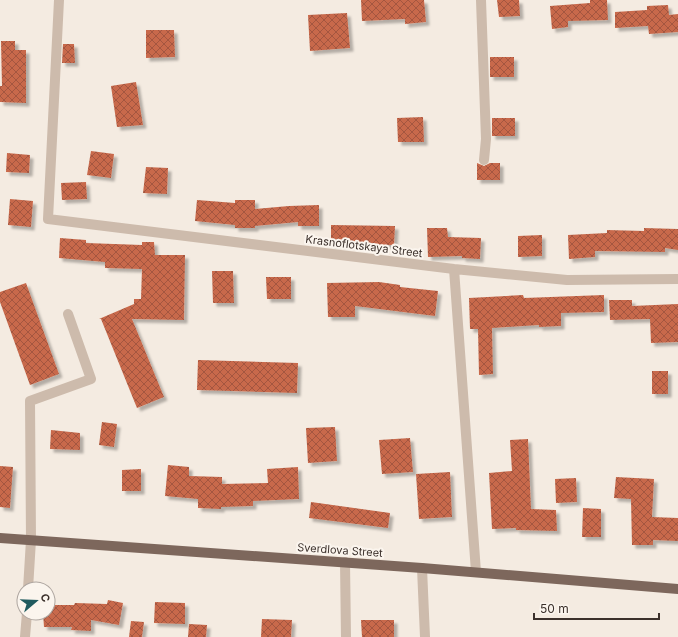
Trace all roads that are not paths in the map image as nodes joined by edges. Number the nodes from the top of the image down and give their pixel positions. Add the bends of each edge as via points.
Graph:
1 (58, 0) edge
2 (481, 0) edge
3 (484, 160) dead end
4 (454, 269) junction
5 (678, 278) edge
6 (68, 314) dead end
7 (0, 538) edge
8 (31, 540) junction
9 (345, 562) junction
10 (422, 568) junction
11 (476, 572) junction
12 (28, 581) edge
13 (678, 589) edge
14 (26, 621) edge
15 (25, 637) edge
16 (346, 637) edge
17 (425, 637) edge

1 - 4 street, Krasnoflotskaya Street via 48,219
2 - 3 street via 486,139
4 - 5 street, Krasnoflotskaya Street via 567,280
4 - 11 street
6 - 8 street via 91,380 30,401
7 - 8 main road, Sverdlova Street
8 - 9 main road, Sverdlova Street
8 - 12 street
9 - 10 main road, Sverdlova Street
9 - 16 street
10 - 11 main road, Sverdlova Street
10 - 17 street
11 - 13 main road, Sverdlova Street
14 - 15 street

